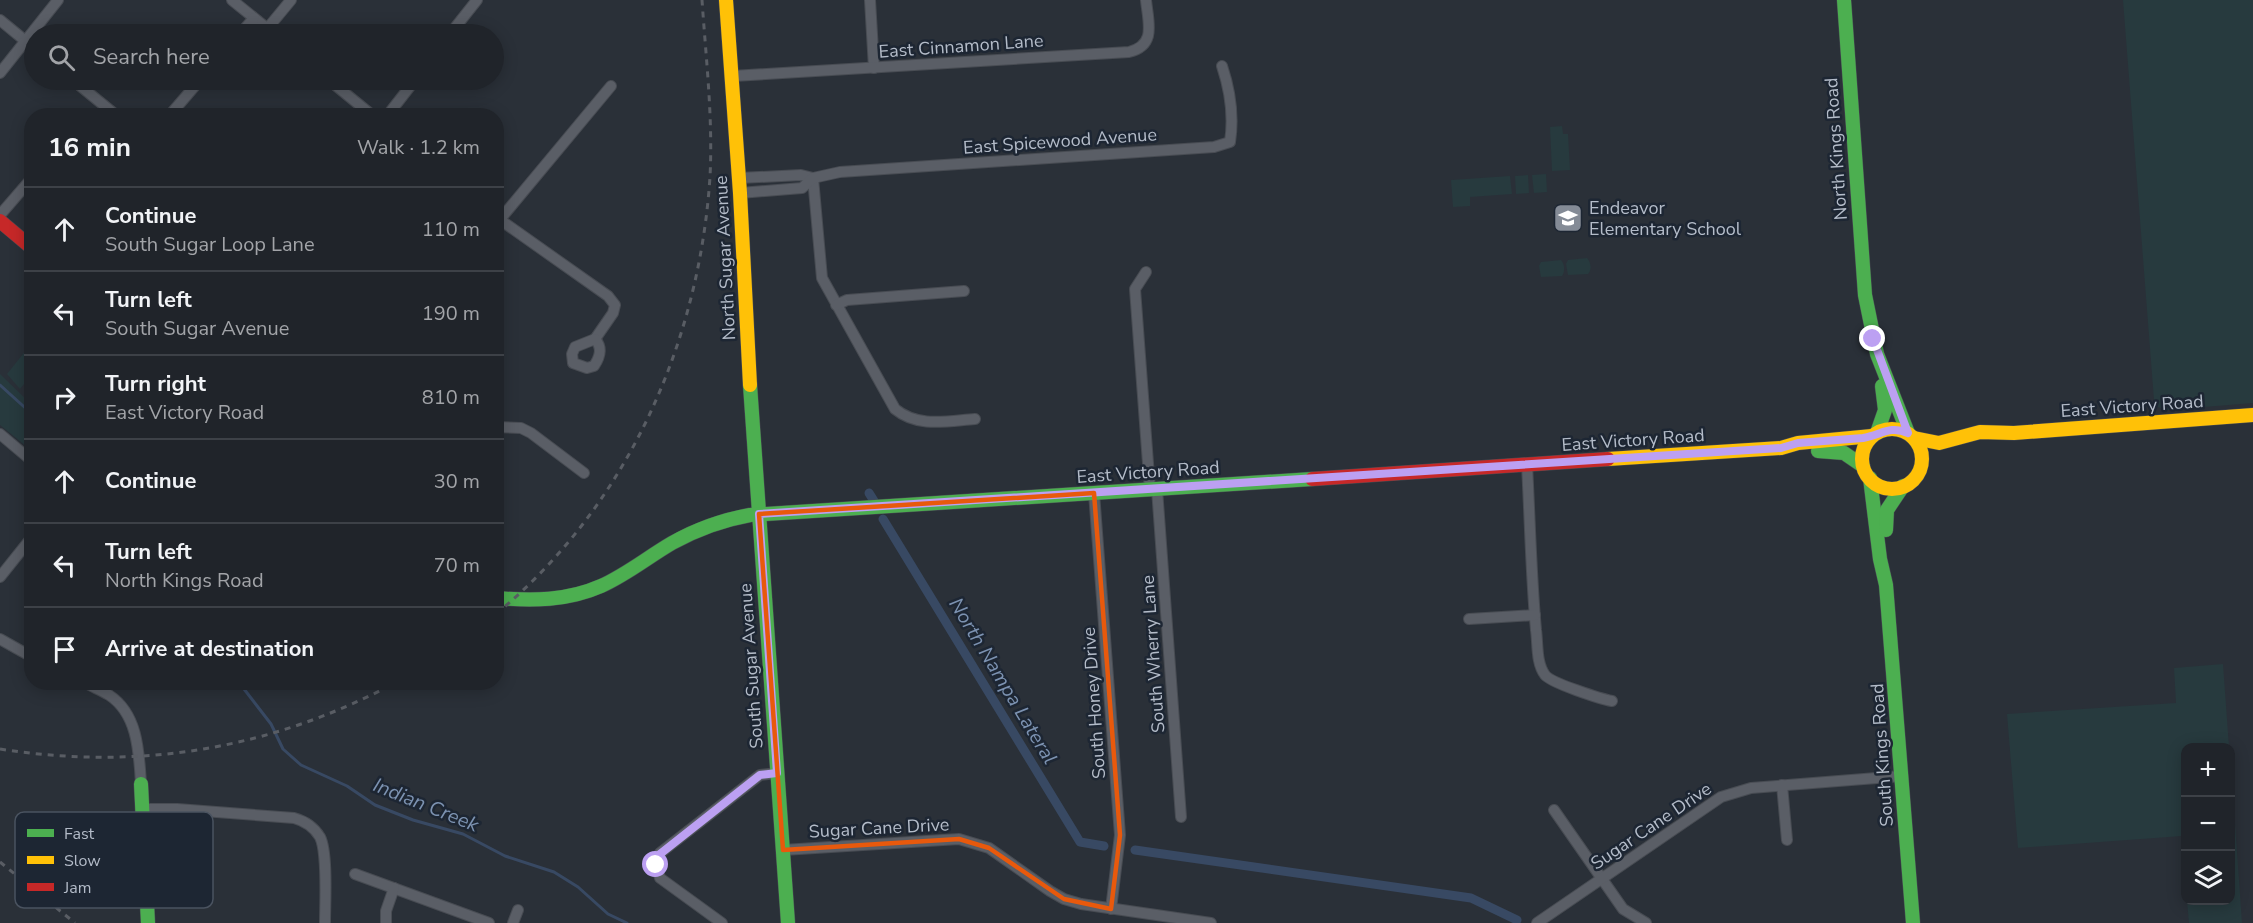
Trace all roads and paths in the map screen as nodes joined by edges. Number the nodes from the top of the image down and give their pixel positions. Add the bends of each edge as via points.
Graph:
1 (58, 0) edge
2 (232, 0) edge
3 (291, 0) edge
4 (726, 0) edge
5 (870, 0) edge
6 (1146, 0) edge
7 (1844, 0) edge
8 (472, 2) edge
9 (254, 18) junction
10 (0, 20) edge
11 (43, 24) edge
12 (249, 24) edge
13 (261, 24) edge
14 (275, 24) edge
15 (457, 24) edge
16 (24, 40) edge
17 (24, 51) edge
18 (1222, 66) dead end
19 (874, 68) junction
20 (0, 73) edge
21 (733, 76) junction
22 (611, 86) dead end
23 (85, 90) edge
24 (191, 90) edge
25 (341, 90) edge
26 (407, 90) edge
27 (107, 108) edge
28 (176, 108) edge
29 (363, 108) edge
30 (393, 108) edge
31 (739, 178) junction
32 (813, 178) junction
33 (24, 187) edge
34 (740, 193) junction
35 (504, 213) edge
36 (0, 215) edge
37 (0, 221) edge
38 (504, 224) edge
39 (24, 241) edge
40 (1146, 272) dead end
41 (964, 291) dead end
42 (1865, 295) junction
43 (836, 305) junction
44 (595, 339) dead end
45 (2253, 416) edge
46 (975, 419) dead end
47 (504, 427) edge
48 (2014, 432) junction
49 (0, 434) edge
50 (1875, 435) junction
51 (1911, 436) junction
52 (1781, 448) junction
53 (24, 454) edge
54 (1527, 465) junction
55 (1863, 466) junction
56 (1921, 468) junction
57 (584, 473) dead end
58 (1870, 478) junction
59 (1903, 486) junction
60 (1154, 489) junction
61 (1094, 493) junction
62 (759, 514) junction
63 (24, 547) edge
64 (0, 577) edge
65 (1886, 585) junction
66 (504, 599) edge
67 (1535, 615) junction
68 (1469, 619) dead end
69 (0, 639) edge
70 (24, 652) edge
71 (99, 690) edge
72 (1612, 701) dead end
73 (777, 773) junction
74 (1902, 776) junction
75 (141, 784) joint
76 (1782, 785) junction
77 (143, 809) junction
78 (1554, 810) dead end
79 (143, 812) edge
80 (1181, 817) dead end
81 (1786, 840) dead end
82 (783, 850) junction
83 (355, 874) dead end
84 (1601, 879) junction
85 (393, 888) junction
86 (147, 908) edge
87 (1111, 909) junction
88 (518, 910) dead end
89 (1186, 921) edge
90 (148, 923) edge
91 (325, 923) edge
92 (386, 923) edge
93 (489, 923) edge
94 (513, 923) edge
95 (722, 923) edge
96 (788, 923) edge
97 (1211, 923) edge
98 (1537, 923) edge
99 (1646, 923) edge
100 (1913, 923) edge

1 - 11 street
2 - 9 street
3 - 14 street
4 - 21 street, North Sugar Avenue
5 - 19 street
6 - 19 street, East Cinnamon Lane via 1149,32 1146,44 1139,50
7 - 42 street, North Kings Road
8 - 15 street
9 - 12 street
9 - 13 street
10 - 16 street
17 - 20 street
18 - 32 street, East Spicewood Avenue via 1228,83 1232,126 1230,142 1214,147 840,172
19 - 21 street, East Cinnamon Lane
21 - 31 street, North Sugar Avenue
22 - 35 street
23 - 27 street
24 - 28 street
25 - 29 street
26 - 30 street
31 - 32 street, East Spicewood Avenue
31 - 34 street, North Sugar Avenue
32 - 34 street, East Spicewood Avenue via 802,188
32 - 43 street via 822,278
33 - 36 street
34 - 62 street, North Sugar Avenue
37 - 39 street
38 - 44 street via 608,296 615,305 613,314
40 - 60 street, South Wherry Lane via 1135,289
41 - 43 street via 847,300
42 - 50 street, North Kings Road via 1866,342 1886,404
42 - 51 street, North Kings Road via 1877,354
43 - 46 street via 895,409 919,422
45 - 48 street, East Victory Road
47 - 57 street via 531,433
48 - 51 street, East Victory Road via 1977,433 1938,444
48 - 56 street, East Victory Road via 1961,445
49 - 53 street
50 - 51 street via 1893,429
50 - 52 street, East Victory Road
50 - 55 street via 1864,450
51 - 56 street via 1921,452
52 - 54 street, East Victory Road
52 - 55 street, East Victory Road via 1844,453
54 - 60 street, East Victory Road
54 - 67 street
55 - 58 street
56 - 59 street
58 - 59 street via 1885,487
58 - 65 street, South Kings Road
59 - 65 street, South Kings Road via 1886,517 1890,568
60 - 61 street, East Victory Road
60 - 80 street, South Wherry Lane
61 - 62 street, East Victory Road
61 - 87 street, South Honey Drive via 1120,835
62 - 66 street, East Victory Road via 696,530 601,586 536,601
62 - 73 street, South Sugar Avenue
63 - 64 street
65 - 74 street, South Kings Road
67 - 68 street
67 - 72 street via 1544,675 1551,681
69 - 70 street
71 - 75 street via 110,696 131,719
73 - 82 street, South Sugar Avenue
73 - 95 street via 760,775 660,854 656,865 660,878
74 - 76 street, Sugar Cane Drive
74 - 100 street, South Kings Road
75 - 77 street
76 - 81 street
76 - 84 street, Sugar Cane Drive via 1751,788 1721,797
77 - 79 street
77 - 91 street via 303,821 312,827 322,844
78 - 84 street
82 - 87 street, Sugar Cane Drive via 959,839 989,848 1064,899
82 - 96 street, South Sugar Avenue
83 - 85 street
84 - 98 street, Sugar Cane Drive
84 - 99 street via 1623,909
85 - 92 street
85 - 93 street
86 - 90 street
87 - 89 street, Sugar Cane Drive
88 - 94 street
89 - 97 street, Sugar Cane Drive

